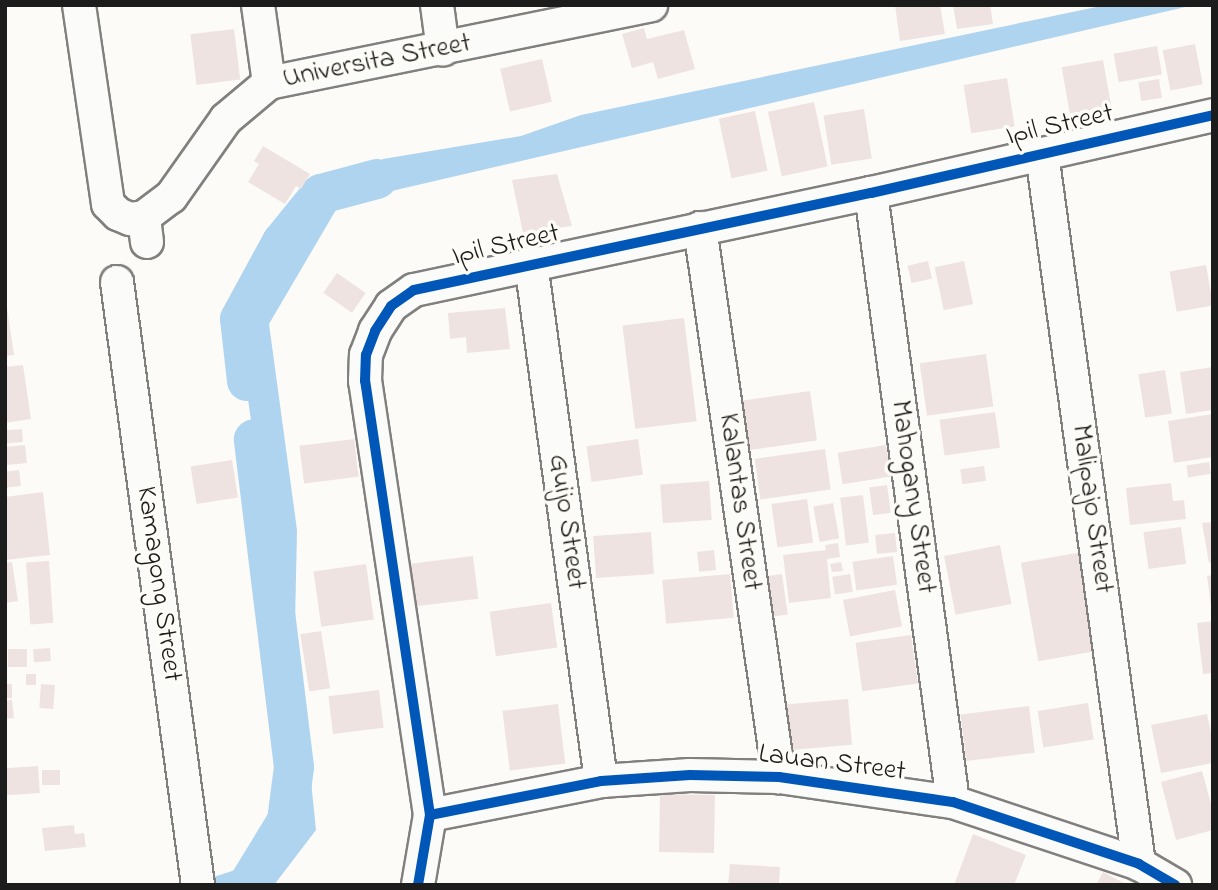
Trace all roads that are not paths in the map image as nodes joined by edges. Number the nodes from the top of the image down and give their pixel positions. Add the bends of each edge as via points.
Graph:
1 (79, 5) edge
2 (258, 5) edge
3 (437, 5) edge
4 (651, 5) edge
5 (617, 9) edge
6 (443, 50) junction
7 (269, 83) junction
8 (1213, 115) edge
9 (1042, 154) junction
10 (871, 193) junction
11 (700, 228) junction
12 (531, 263) junction
13 (117, 282) dead end
14 (779, 776) junction
15 (601, 781) junction
16 (953, 802) junction
17 (430, 815) junction
18 (1139, 864) junction
19 (197, 879) edge
20 (418, 885) edge
21 (1174, 885) edge

1 - 7 street, Universita Street via 108,204 146,230 226,119
2 - 7 street
3 - 6 street
4 - 5 street, Universita Street
5 - 6 street, Universita Street
6 - 7 street, Universita Street
8 - 9 street, Ipil Street
9 - 10 street, Ipil Street
9 - 18 street, Malipajo Street
10 - 11 street, Ipil Street
10 - 16 street, Mahogany Street
11 - 12 street, Ipil Street
11 - 14 street, Kalantas Street
12 - 15 street, Guijo Street
12 - 17 street, Ipil Street via 414,290 391,306 366,355 365,381
13 - 19 street, Kamagong Street
14 - 15 street, Lauan Street
14 - 16 street, Lauan Street
15 - 17 street, Lauan Street
16 - 18 street, Lauan Street
17 - 20 street, Ipil Street
18 - 21 street, Lauan Street

